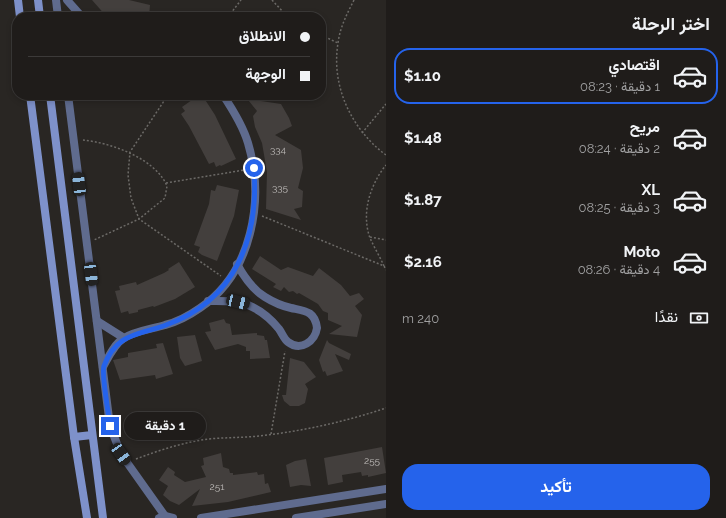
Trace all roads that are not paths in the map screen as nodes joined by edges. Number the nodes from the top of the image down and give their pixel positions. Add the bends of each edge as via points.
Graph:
1 (18, 0) edge
2 (38, 0) edge
3 (56, 0) edge
4 (67, 0) edge
5 (19, 12) edge
6 (39, 12) edge
7 (57, 12) edge
8 (78, 12) edge
9 (31, 100) edge
10 (51, 100) edge
11 (69, 100) edge
12 (226, 100) edge
13 (237, 264) junction
14 (208, 301) junction
15 (97, 321) junction
16 (124, 338) junction
17 (103, 367) junction
18 (92, 435) junction
19 (74, 437) junction
20 (386, 489) edge
21 (386, 504) edge
22 (165, 517) edge
23 (87, 518) edge
24 (103, 518) edge
25 (201, 518) edge
26 (296, 518) edge

1 - 5 street
2 - 6 street
3 - 7 street
4 - 8 street
9 - 19 street
10 - 18 street
11 - 15 street
12 - 13 street via 248,142 254,168 256,196 245,248
13 - 14 street
13 - 14 street via 244,277 264,297 277,304 307,311 313,315 318,328 312,340 299,346 286,341 278,328 264,314 247,305 228,300
14 - 16 street via 166,325
15 - 16 street
15 - 17 street
16 - 17 street via 115,347
17 - 22 street via 114,441
18 - 19 street
18 - 24 street
19 - 23 street
20 - 25 street
21 - 26 street

